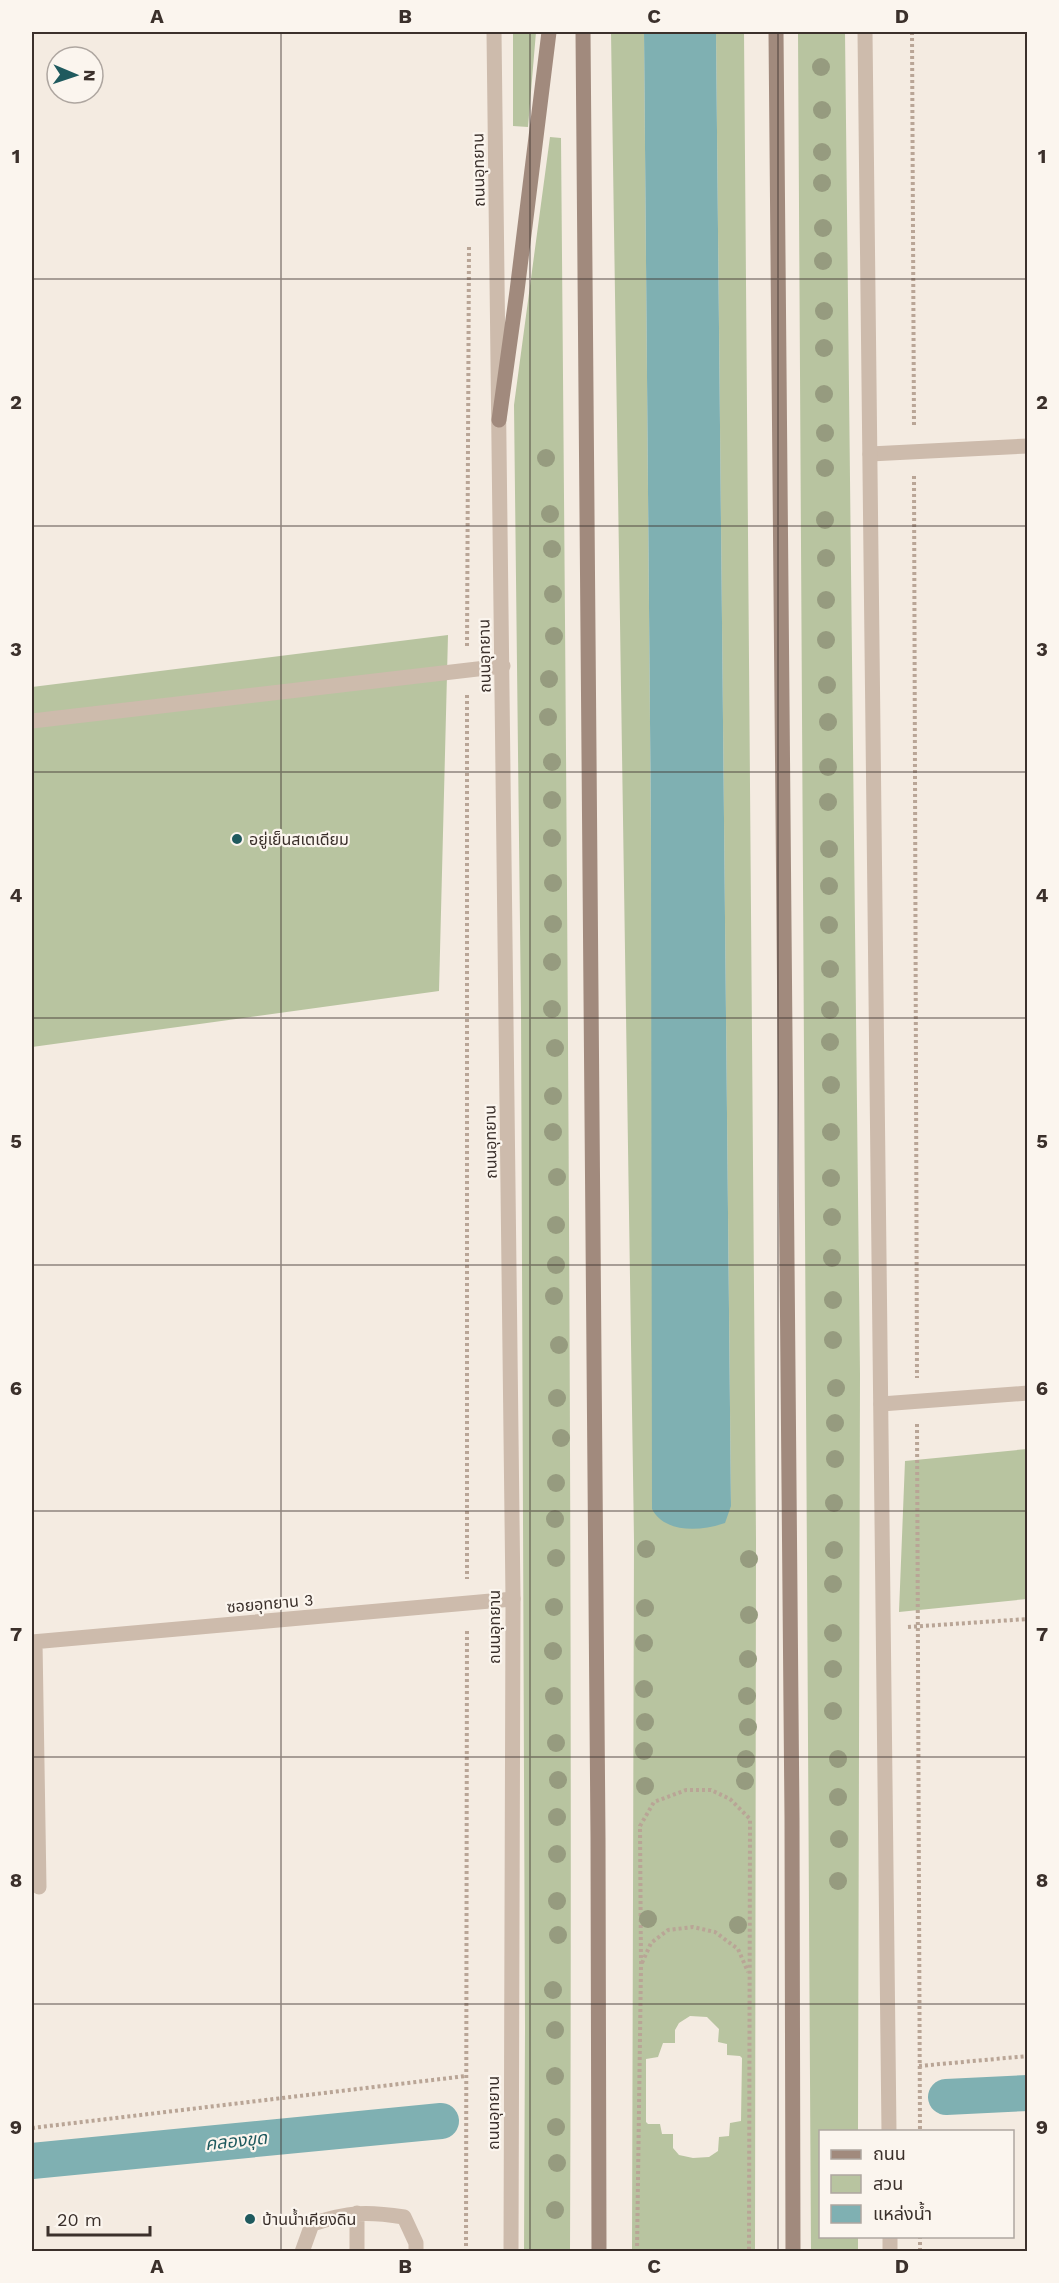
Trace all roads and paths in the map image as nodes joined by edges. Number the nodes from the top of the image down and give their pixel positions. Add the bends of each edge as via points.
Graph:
1 (494, 32) edge
2 (549, 32) edge
3 (583, 32) edge
4 (776, 32) edge
5 (865, 32) edge
6 (912, 32) edge
7 (469, 244) dead end
8 (499, 420) junction
9 (1028, 446) edge
10 (914, 453) junction
11 (870, 454) junction
12 (502, 666) junction
13 (466, 671) junction
14 (32, 721) edge
15 (1028, 1393) edge
16 (917, 1401) junction
17 (881, 1404) junction
18 (513, 1599) junction
19 (467, 1604) junction
20 (1028, 1619) edge
21 (918, 1626) junction
22 (884, 1628) junction
23 (33, 1642) edge
24 (39, 1887) dead end
25 (641, 1965) junction
26 (750, 1976) junction
27 (1028, 2056) edge
28 (919, 2066) junction
29 (466, 2076) junction
30 (32, 2128) edge
31 (890, 2130) edge
32 (920, 2130) edge
33 (357, 2213) junction
34 (302, 2252) edge
35 (357, 2252) edge
36 (416, 2252) edge
37 (466, 2252) edge
38 (511, 2252) edge
39 (599, 2252) edge
40 (637, 2252) edge
41 (749, 2252) edge
42 (793, 2252) edge

1 - 8 street, ถนนอุทยาน
2 - 8 main road
3 - 39 main road
4 - 42 main road
5 - 11 street
6 - 10 path
7 - 13 path
8 - 12 street, ถนนอุทยาน
9 - 10 street
10 - 11 street
10 - 16 path
11 - 17 street
12 - 13 street
12 - 18 street, ถนนอุทยาน
13 - 14 street
13 - 19 path
15 - 16 street
16 - 17 street
16 - 21 path
17 - 22 street
18 - 19 street, ซอยอุทยาน 3
18 - 38 street, ถนนอุทยาน
19 - 23 street, ซอยอุทยาน 3
19 - 29 path
20 - 21 path
21 - 22 path
21 - 28 path
22 - 31 street
23 - 24 street
25 - 26 path via 651,1943 668,1930 693,1927 715,1932 738,1949
25 - 26 path via 640,1826 654,1802 686,1790 711,1790 730,1799 750,1819
25 - 40 path
26 - 41 path
27 - 28 path
28 - 32 path
29 - 30 path
29 - 37 path
33 - 34 street via 312,2224
33 - 35 street
33 - 36 street via 404,2217

